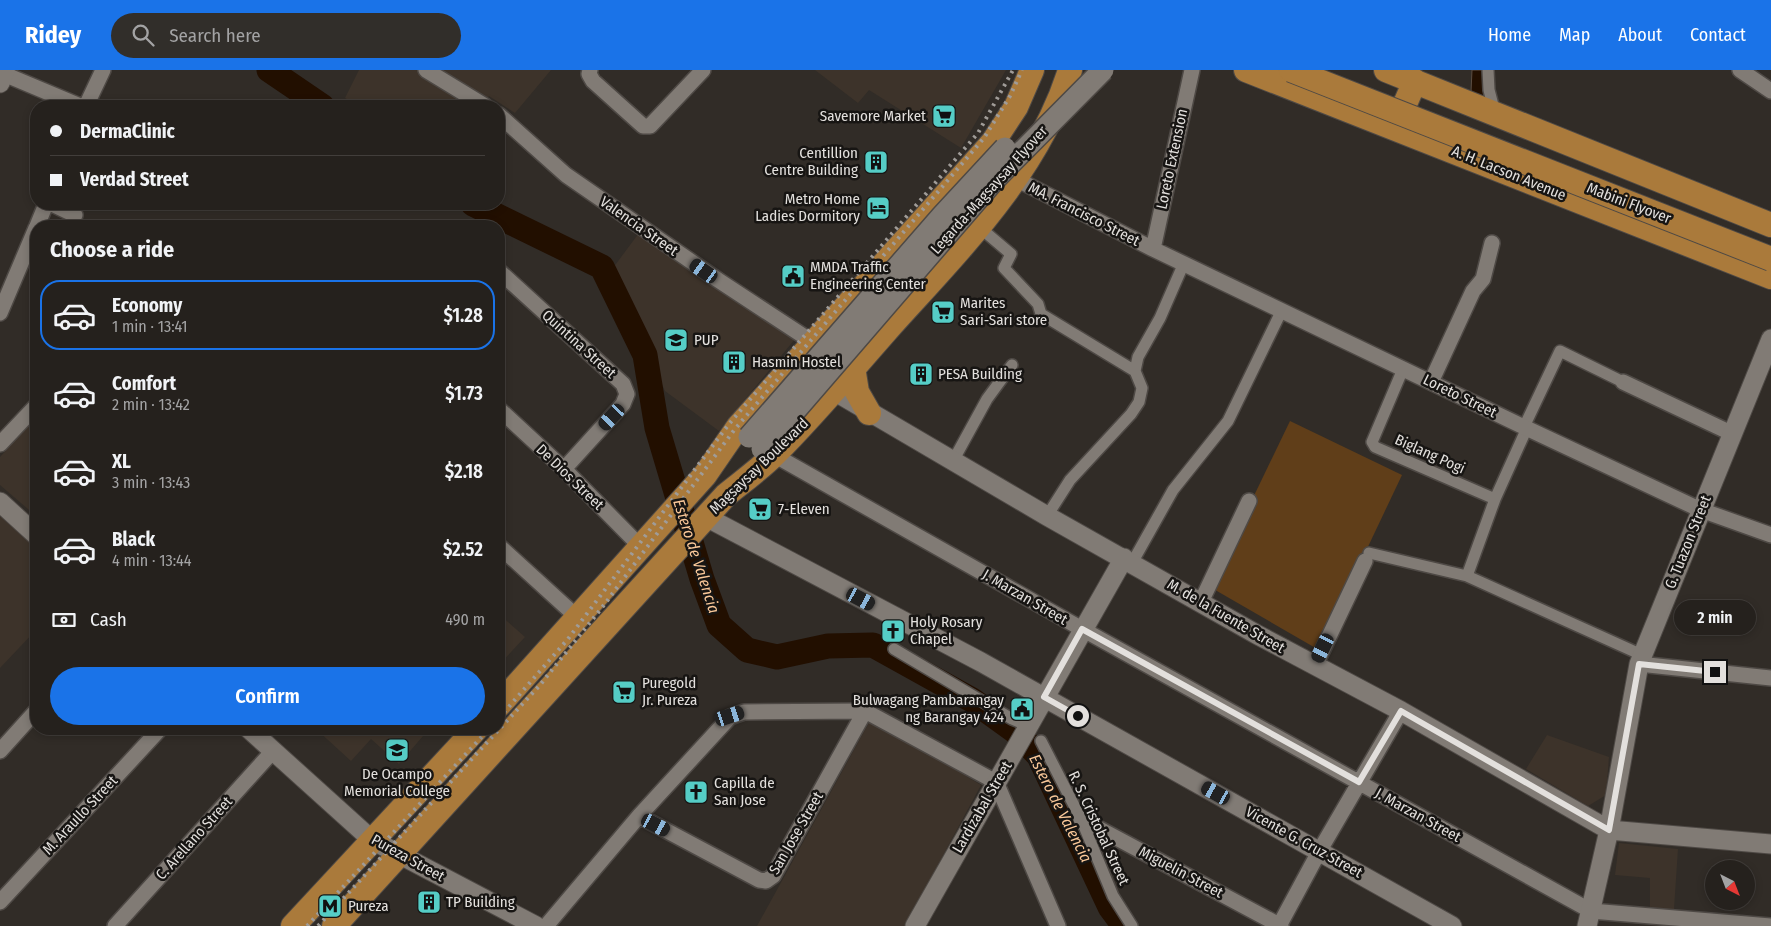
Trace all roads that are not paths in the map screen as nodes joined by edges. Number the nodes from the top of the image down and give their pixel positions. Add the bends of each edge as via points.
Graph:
1 (103, 70) edge
2 (426, 70) edge
3 (590, 70) edge
4 (702, 70) edge
5 (1032, 70) edge
6 (1070, 70) edge
7 (1082, 70) edge
8 (1103, 70) edge
9 (1192, 70) edge
10 (1291, 70) edge
11 (1336, 70) edge
12 (1386, 70) edge
13 (1488, 70) edge
14 (1740, 70) edge
15 (1258, 72) edge
16 (3, 76) edge
17 (1415, 81) junction
18 (1771, 91) edge
19 (65, 100) edge
20 (89, 100) edge
21 (475, 100) edge
22 (1495, 113) junction
23 (505, 120) edge
24 (1395, 128) junction
25 (1016, 179) junction
26 (958, 181) junction
27 (984, 219) junction
28 (1767, 235) edge
29 (1492, 243) dead end
30 (1153, 248) junction
31 (30, 253) edge
32 (1771, 258) edge
33 (1184, 263) junction
34 (505, 276) edge
35 (1771, 277) edge
36 (1282, 310) junction
37 (0, 313) edge
38 (814, 343) junction
39 (1769, 349) edge
40 (1012, 365) dead end
41 (853, 368) junction
42 (1403, 369) junction
43 (1135, 371) junction
44 (1432, 382) junction
45 (1623, 382) joint
46 (834, 391) junction
47 (30, 412) edge
48 (869, 413) junction
49 (505, 415) edge
50 (1525, 427) junction
51 (1733, 434) junction
52 (0, 444) edge
53 (762, 447) junction
54 (953, 461) junction
55 (564, 469) junction
56 (1495, 499) junction
57 (1248, 501) dead end
58 (0, 502) edge
59 (1701, 510) junction
60 (1047, 516) junction
61 (704, 520) junction
62 (30, 530) edge
63 (1771, 535) edge
64 (648, 538) junction
65 (505, 552) edge
66 (1367, 557) joint
67 (1128, 560) junction
68 (1467, 576) junction
69 (1202, 602) junction
70 (577, 618) junction
71 (1082, 629) junction
72 (894, 649) dead end
73 (1641, 660) junction
74 (1315, 666) junction
75 (1771, 678) edge
76 (1044, 697) junction
77 (505, 698) edge
78 (865, 711) junction
79 (1401, 711) junction
80 (30, 718) edge
81 (1027, 728) junction
82 (154, 735) edge
83 (256, 735) edge
84 (470, 735) edge
85 (1041, 741) dead end
86 (0, 751) edge
87 (273, 751) junction
88 (996, 782) junction
89 (1359, 782) junction
90 (639, 816) junction
91 (1081, 818) junction
92 (1609, 830) junction
93 (372, 840) junction
94 (1771, 844) edge
95 (1320, 850) junction
96 (399, 854) junction
97 (0, 902) edge
98 (1589, 918) edge
99 (115, 926) edge
100 (293, 926) edge
101 (334, 926) edge
102 (536, 926) edge
103 (546, 926) edge
104 (914, 926) edge
105 (1058, 926) edge
106 (1132, 926) edge
107 (1280, 926) edge
108 (1452, 926) edge
109 (1771, 926) edge

1 - 20 street
2 - 21 street
3 - 4 street via 592,81 643,126 650,126
5 - 26 main road, Magsaysay Boulevard via 1006,124
6 - 25 main road, Magsaysay Boulevard via 1063,94
7 - 53 main road, Legarda-Magsaysay Flyover, bridge via 983,170
8 - 53 main road, Legarda-Magsaysay Flyover, bridge via 995,179
9 - 30 street, Loreto Extension
10 - 32 main road, Mabini Flyover, bridge
11 - 28 main road, Mabini Flyover
12 - 17 main road
13 - 22 street
14 - 18 street
15 - 24 main road, A. H. Lacson Avenue
16 - 19 street
17 - 22 main road
17 - 24 main road
22 - 28 main road
23 - 38 street, Valencia Street via 566,175
24 - 35 main road, A. H. Lacson Avenue
25 - 27 main road, Magsaysay Boulevard
25 - 30 street, MA. Francisco Street
26 - 27 main road via 972,177 985,182 992,195
26 - 38 main road, Magsaysay Boulevard
27 - 41 main road, Magsaysay Boulevard
27 - 43 street via 1011,254 1004,268 1038,304 1042,314
29 - 44 street via 1483,279 1473,291
30 - 33 street, Loreto Street
31 - 37 street
33 - 36 street, Loreto Street
33 - 43 street via 1160,318 1138,357
34 - 55 street, Quintina Street via 624,384 627,394 624,404
36 - 42 street, Loreto Street
36 - 67 street via 1228,421 1173,490
38 - 64 main road, Magsaysay Boulevard via 738,427 705,475
39 - 51 street, G. Tuazon Street
40 - 54 street via 987,399
41 - 46 main road, Magsaysay Boulevard
41 - 48 main road via 857,392
42 - 44 street, Loreto Street
42 - 56 street, Biglang Pogi via 1372,442
43 - 60 street via 1142,383 1139,402 1070,480
44 - 50 street, Loreto Street
45 - 50 street via 1560,351
45 - 51 street
46 - 48 street, M. de la Fuente Street
46 - 53 main road, Magsaysay Boulevard
47 - 52 street
48 - 54 street, M. de la Fuente Street
49 - 55 street, De Dios Street
50 - 56 street
50 - 59 street, Loreto Street
51 - 59 street, G. Tuazon Street
53 - 61 main road, Magsaysay Boulevard
53 - 71 street, J. Marzan Street
54 - 60 street, M. de la Fuente Street
55 - 64 street, De Dios Street
56 - 68 street
57 - 69 street
58 - 62 street
59 - 63 street, Loreto Street
59 - 73 street, G. Tuazon Street
60 - 67 street, M. de la Fuente Street
61 - 76 street, Vicente G. Cruz Street
61 - 96 main road, Magsaysay Boulevard
64 - 70 main road, Magsaysay Boulevard
65 - 70 street
66 - 68 street
66 - 74 street
67 - 69 street, M. de la Fuente Street
67 - 71 street, Lardizabal Street
68 - 73 street
69 - 74 street, M. de la Fuente Street
70 - 77 main road, Magsaysay Boulevard
71 - 76 street, Lardizabal Street
71 - 89 street, J. Marzan Street
72 - 81 street
73 - 75 street
73 - 92 street, G. Tuazon Street
74 - 79 street, M. de la Fuente Street
76 - 81 street, Lardizabal Street
76 - 95 street, Vicente G. Cruz Street
78 - 88 street
78 - 90 street via 744,712 730,716
78 - 90 street, San Jose Street via 766,882
79 - 89 street
79 - 92 street, M. de la Fuente Street
80 - 86 street
81 - 88 street, Lardizabal Street
82 - 97 street, M. Araullo Street
83 - 87 street, Pureza Street
84 - 93 main road
85 - 91 street, R. S. Cristobal Street
87 - 93 street, Pureza Street
87 - 99 street, C. Arellano Street
88 - 104 street, Lardizabal Street
88 - 105 street
89 - 95 street
89 - 98 street, J. Marzan Street
90 - 103 street
91 - 106 street, R. S. Cristobal Street via 1114,896
91 - 107 street, Miguelin Street
92 - 94 street, M. de la Fuente Street
92 - 98 street, G. Tuazon Street
93 - 96 street, Pureza Street
93 - 100 main road
95 - 107 street
95 - 108 street, Vicente G. Cruz Street
96 - 101 main road, Magsaysay Boulevard
96 - 102 street, Pureza Street
98 - 109 street, J. Marzan Street

